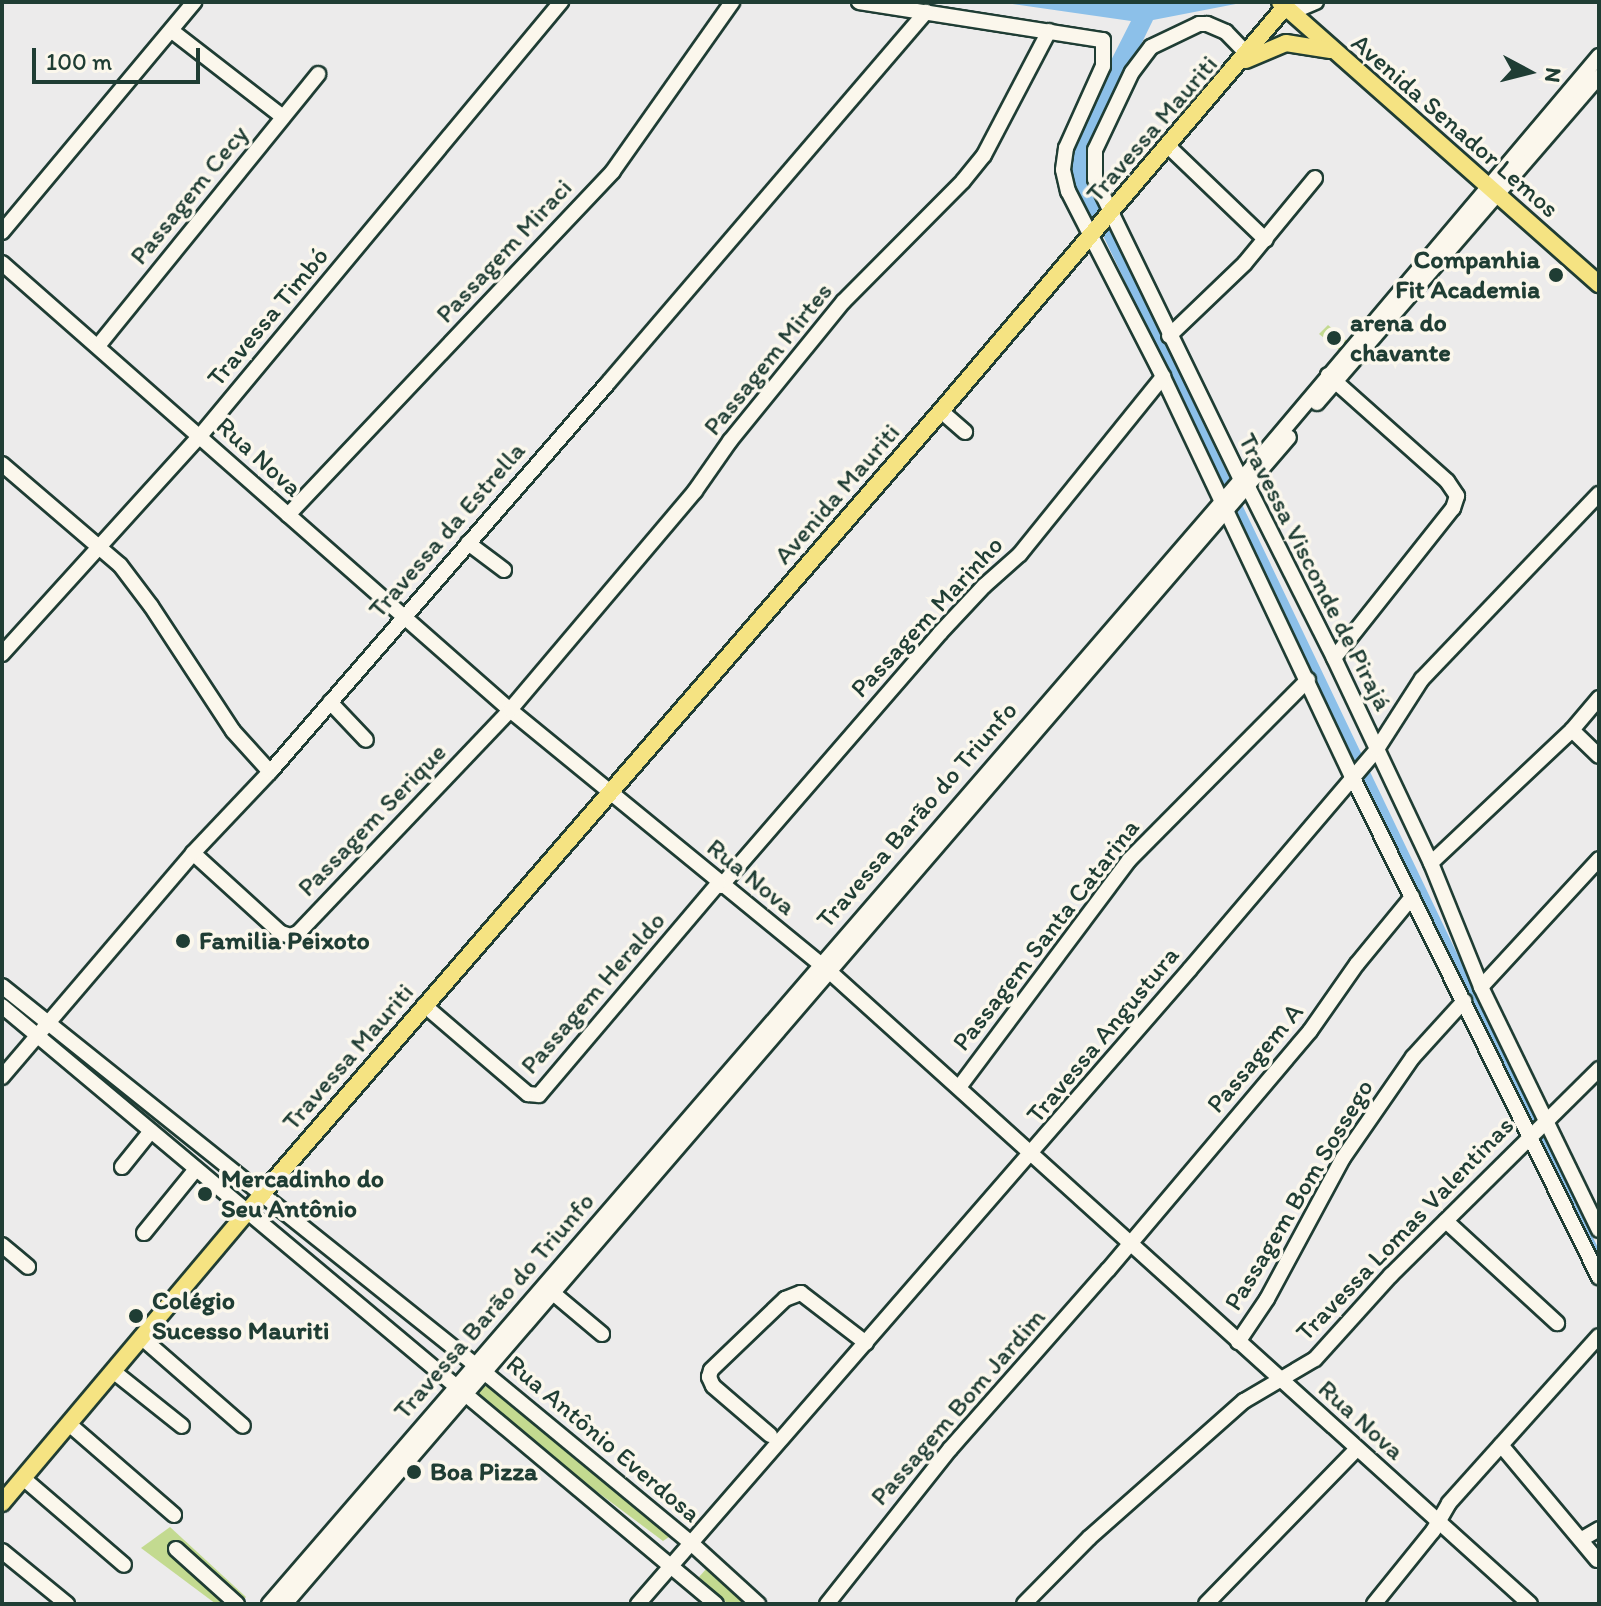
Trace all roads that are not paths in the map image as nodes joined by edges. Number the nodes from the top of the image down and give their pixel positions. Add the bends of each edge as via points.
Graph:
1 (194, 2) edge
2 (561, 2) edge
3 (732, 2) edge
4 (859, 2) edge
5 (1316, 2) edge
6 (1286, 7) edge
7 (926, 12) junction
8 (172, 31) junction
9 (1049, 31) junction
10 (1333, 51) junction
11 (1599, 56) edge
12 (1246, 58) junction
13 (318, 74) dead end
14 (1599, 76) edge
15 (1568, 102) junction
16 (283, 117) junction
17 (1169, 147) junction
18 (1315, 178) dead end
19 (1490, 191) junction
20 (1103, 223) junction
21 (2, 232) edge
22 (1266, 240) junction
23 (2, 263) edge
24 (1599, 284) edge
25 (1169, 336) junction
26 (98, 346) junction
27 (1163, 377) junction
28 (1332, 379) junction
29 (941, 411) junction
30 (965, 432) dead end
31 (200, 436) junction
32 (2, 464) edge
33 (1241, 486) junction
34 (1599, 494) edge
35 (1224, 504) junction
36 (288, 515) junction
37 (468, 543) junction
38 (98, 544) junction
39 (504, 570) dead end
40 (403, 618) junction
41 (2, 654) edge
42 (1334, 658) junction
43 (1308, 680) junction
44 (1599, 698) edge
45 (330, 702) junction
46 (510, 710) junction
47 (1572, 730) junction
48 (366, 740) dead end
49 (1373, 753) junction
50 (1599, 756) edge
51 (270, 772) junction
52 (1354, 774) junction
53 (612, 793) junction
54 (193, 853) junction
55 (1599, 859) edge
56 (1431, 863) junction
57 (720, 885) junction
58 (1412, 897) junction
59 (826, 968) junction
60 (2, 986) edge
61 (1481, 987) junction
62 (1464, 1001) junction
63 (424, 1005) junction
64 (2, 1006) edge
65 (49, 1024) junction
66 (38, 1036) junction
67 (1599, 1069) edge
68 (2, 1077) edge
69 (960, 1086) junction
70 (1537, 1128) junction
71 (151, 1131) junction
72 (1034, 1153) junction
73 (122, 1167) dead end
74 (196, 1169) junction
75 (232, 1171) junction
76 (642, 1181) junction
77 (217, 1188) junction
78 (262, 1194) junction
79 (247, 1213) junction
80 (1446, 1221) junction
81 (1598, 1227) edge
82 (144, 1233) dead end
83 (2, 1245) edge
84 (1130, 1245) junction
85 (28, 1267) dead end
86 (1599, 1277) edge
87 (553, 1293) junction
88 (1557, 1323) dead end
89 (602, 1334) dead end
90 (1599, 1336) edge
91 (141, 1337) junction
92 (1238, 1342) junction
93 (866, 1343) junction
94 (480, 1368) junction
95 (113, 1371) junction
96 (1280, 1379) junction
97 (462, 1389) junction
98 (69, 1424) junction
99 (182, 1426) dead end
100 (243, 1426) dead end
101 (770, 1435) dead end
102 (1501, 1445) junction
103 (1356, 1450) junction
104 (23, 1478) junction
105 (2, 1503) edge
106 (174, 1515) dead end
107 (1440, 1520) junction
108 (346, 1524) junction
109 (1599, 1529) edge
110 (1582, 1539) junction
111 (691, 1543) junction
112 (176, 1549) dead end
113 (2, 1551) edge
114 (1597, 1560) dead end
115 (124, 1565) dead end
116 (672, 1565) junction
117 (67, 1604) edge
118 (237, 1604) edge
119 (269, 1604) edge
120 (285, 1604) edge
121 (638, 1604) edge
122 (716, 1604) edge
123 (758, 1604) edge
124 (827, 1604) edge
125 (1024, 1604) edge
126 (1206, 1604) edge
127 (1374, 1604) edge
128 (1530, 1604) edge

1 - 8 street
2 - 31 street, Travessa Timbó
3 - 36 street, Passagem Miraci via 613,171
4 - 7 street
5 - 6 street
6 - 10 main road, Avenida Senador Lemos
6 - 12 main road, Travessa Mauriti
7 - 9 street
7 - 37 street, Travessa da Estrella
8 - 16 street
8 - 21 street
9 - 20 street, Travessa Visconde de Pirajá via 1097,37 1106,47 1103,66 1066,148 1063,170 1068,191
9 - 46 street, Passagem Mirtes via 984,155 843,302 695,491
10 - 12 main road, Travessa Mauriti via 1286,43
10 - 19 main road, Avenida Senador Lemos
11 - 15 street, Travessa Barão do Triunfo
12 - 17 main road, Travessa Mauriti
12 - 20 street, Travessa Visconde de Pirajá via 1218,26 1199,24 1143,55 1093,159
13 - 16 street, Passagem Cecy
14 - 15 street, Travessa Barão do Triunfo
15 - 19 street, Travessa Barão do Triunfo
16 - 26 street, Passagem Cecy
17 - 20 main road, Travessa Mauriti
17 - 22 street
18 - 22 street
19 - 24 main road, Avenida Senador Lemos
19 - 28 street, Travessa Barão do Triunfo
20 - 25 street, Travessa Visconde de Pirajá
20 - 27 street, Travessa Visconde de Pirajá
20 - 29 main road, Avenida Mauriti
22 - 25 street
23 - 26 street, Rua Nova
25 - 33 street, Travessa Visconde de Pirajá
26 - 31 street, Rua Nova
27 - 35 street, Travessa Visconde de Pirajá
27 - 57 street, Passagem Marinho via 1020,554 931,643
28 - 33 street, Travessa Barão do Triunfo
28 - 42 street via 1447,481 1457,496 1453,508
29 - 30 street
29 - 53 main road, Avenida Mauriti
31 - 36 street, Rua Nova
31 - 38 street, Travessa Timbó
32 - 38 street
33 - 35 street, Travessa Barão do Triunfo
33 - 42 street, Travessa Visconde de Pirajá
34 - 49 street, Travessa Angustura via 1422,679
35 - 43 street, Travessa Visconde de Pirajá
35 - 59 street, Travessa Barão do Triunfo
36 - 40 street, Rua Nova
37 - 39 street
37 - 40 street, Travessa da Estrella
38 - 41 street, Travessa Timbó
38 - 51 street via 151,606 225,719
40 - 45 street, Travessa da Estrella
40 - 46 street, Rua Nova
42 - 49 street, Travessa Visconde de Pirajá
43 - 52 street, Travessa Visconde de Pirajá
43 - 69 street, Passagem Santa Catarina via 1129,860
44 - 47 street
45 - 48 street
45 - 51 street, Travessa da Estrella
46 - 53 street, Rua Nova
46 - 54 street, Passagem Serique via 294,936 281,933
47 - 50 street
47 - 56 street
49 - 52 street, Travessa Angustura
49 - 56 street, Travessa Visconde de Pirajá
51 - 54 street, Travessa da Estrella
52 - 58 street, Travessa Visconde de Pirajá
52 - 72 street, Travessa Angustura
53 - 57 street, Rua Nova
53 - 63 main road, Travessa Mauriti
54 - 65 street, Travessa da Estrella
55 - 61 street
56 - 61 street, Travessa Visconde de Pirajá
57 - 59 street, Rua Nova
57 - 63 street, Passagem Heraldo via 539,1095 528,1094
58 - 62 street, Travessa Visconde de Pirajá
58 - 84 street, Passagem A via 1310,1031
59 - 69 street, Rua Nova
59 - 76 street, Travessa Barão do Triunfo
60 - 65 street, Rua Antônio Everdosa
61 - 70 street, Travessa Visconde de Pirajá
62 - 70 street, Travessa Visconde de Pirajá
62 - 92 street, Passagem Bom Sossego via 1413,1057 1343,1158
63 - 78 main road, Travessa Mauriti
64 - 66 street, Rua Antônio Everdosa
65 - 66 street, Travessa da Estrella
65 - 75 street, Rua Antônio Everdosa
66 - 68 street, Travessa da Estrella
66 - 71 street, Rua Antônio Everdosa
67 - 70 street, Travessa Lomas Valentinas
69 - 72 street, Rua Nova
70 - 80 street, Travessa Lomas Valentinas
70 - 81 street, Travessa Visconde de Pirajá
70 - 86 street, Travessa Visconde de Pirajá
71 - 73 street
71 - 74 street, Rua Antônio Everdosa
72 - 84 street, Rua Nova
72 - 93 street, Travessa Angustura
74 - 77 street, Rua Antônio Everdosa
74 - 82 street
75 - 77 street via 230,1184
75 - 78 street, Rua Antônio Everdosa
76 - 87 street, Travessa Barão do Triunfo
76 - 94 street, Travessa Barão do Triunfo
77 - 79 street, Rua Antônio Everdosa
78 - 79 main road, Travessa Mauriti
78 - 94 street, Rua Antônio Everdosa
79 - 91 main road, Travessa Mauriti
79 - 97 street, Rua Antônio Everdosa
80 - 88 street
80 - 96 street, Travessa Lomas Valentinas via 1315,1359
83 - 85 street
84 - 92 street, Rua Nova
84 - 124 street, Passagem Bom Jardim via 950,1449
87 - 89 street
87 - 94 street, Travessa Barão do Triunfo
90 - 102 street
91 - 95 main road, Travessa Mauriti
91 - 100 street
92 - 96 street, Rua Nova
93 - 101 street via 801,1293 785,1299 709,1377
93 - 111 street, Travessa Angustura
94 - 97 street, Travessa Barão do Triunfo
94 - 111 street, Rua Antônio Everdosa
95 - 98 main road, Travessa Mauriti
95 - 99 street
96 - 103 street, Rua Nova
96 - 125 street, Travessa Lomas Valentinas via 1256,1391 1208,1433 1089,1538
97 - 108 street, Travessa Barão do Triunfo
97 - 116 street, Rua Antônio Everdosa
98 - 104 main road, Travessa Mauriti
98 - 106 street
102 - 107 street
102 - 110 street
103 - 107 street, Rua Nova
103 - 126 street
104 - 105 main road, Travessa Mauriti
104 - 115 street
107 - 127 street
107 - 128 street, Rua Nova
108 - 119 street, Travessa Barão do Triunfo
108 - 120 street, Travessa Barão do Triunfo
109 - 110 street
110 - 114 street
111 - 116 street, Travessa Angustura
111 - 123 street, Rua Antônio Everdosa
112 - 118 street
113 - 117 street
116 - 121 street, Travessa Angustura
116 - 122 street, Rua Antônio Everdosa

